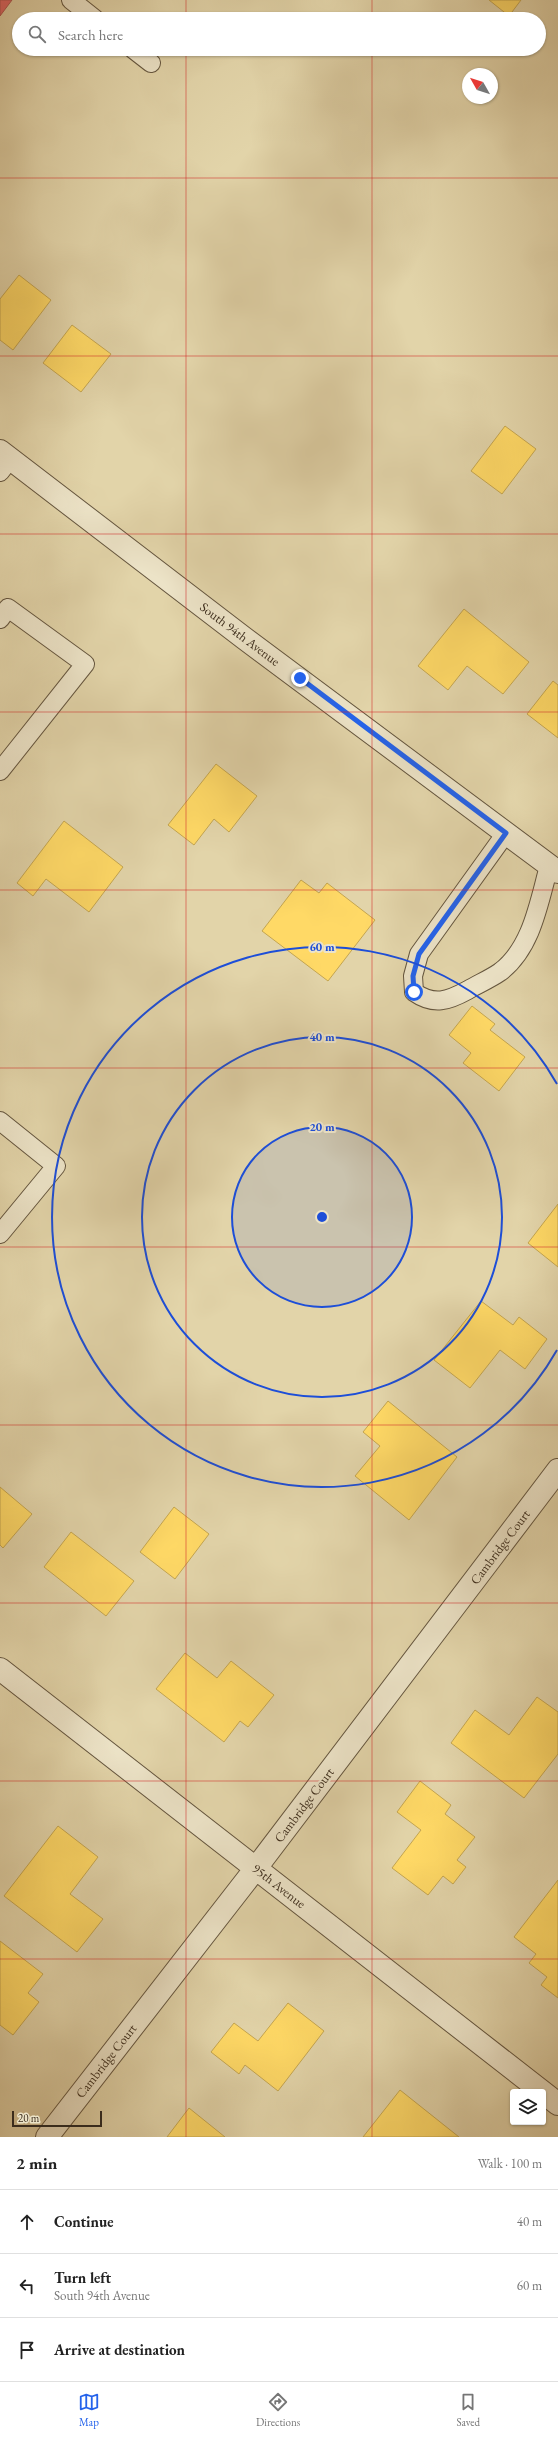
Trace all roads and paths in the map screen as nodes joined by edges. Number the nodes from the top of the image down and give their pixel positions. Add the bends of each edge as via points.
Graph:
1 (71, 0) edge
2 (86, 12) edge
3 (142, 56) edge
4 (150, 63) dead end
5 (3, 461) edge
6 (0, 619) edge
7 (0, 771) edge
8 (506, 833) junction
9 (554, 869) edge
10 (0, 1121) edge
11 (0, 1234) edge
12 (558, 1470) edge
13 (0, 1669) edge
14 (256, 1868) junction
15 (558, 2104) edge
16 (47, 2137) edge

1 - 2 lane
3 - 4 lane
5 - 8 street, South 94th Avenue
6 - 7 lane via 8,608 85,664
8 - 9 street, South 94th Avenue
8 - 9 lane via 419,954 413,976 414,992 437,1002 461,994 500,972 515,957 524,941
10 - 11 lane via 56,1166
12 - 14 street, Cambridge Court
13 - 14 street, 95th Avenue
14 - 15 street, 95th Avenue
14 - 16 street, Cambridge Court

